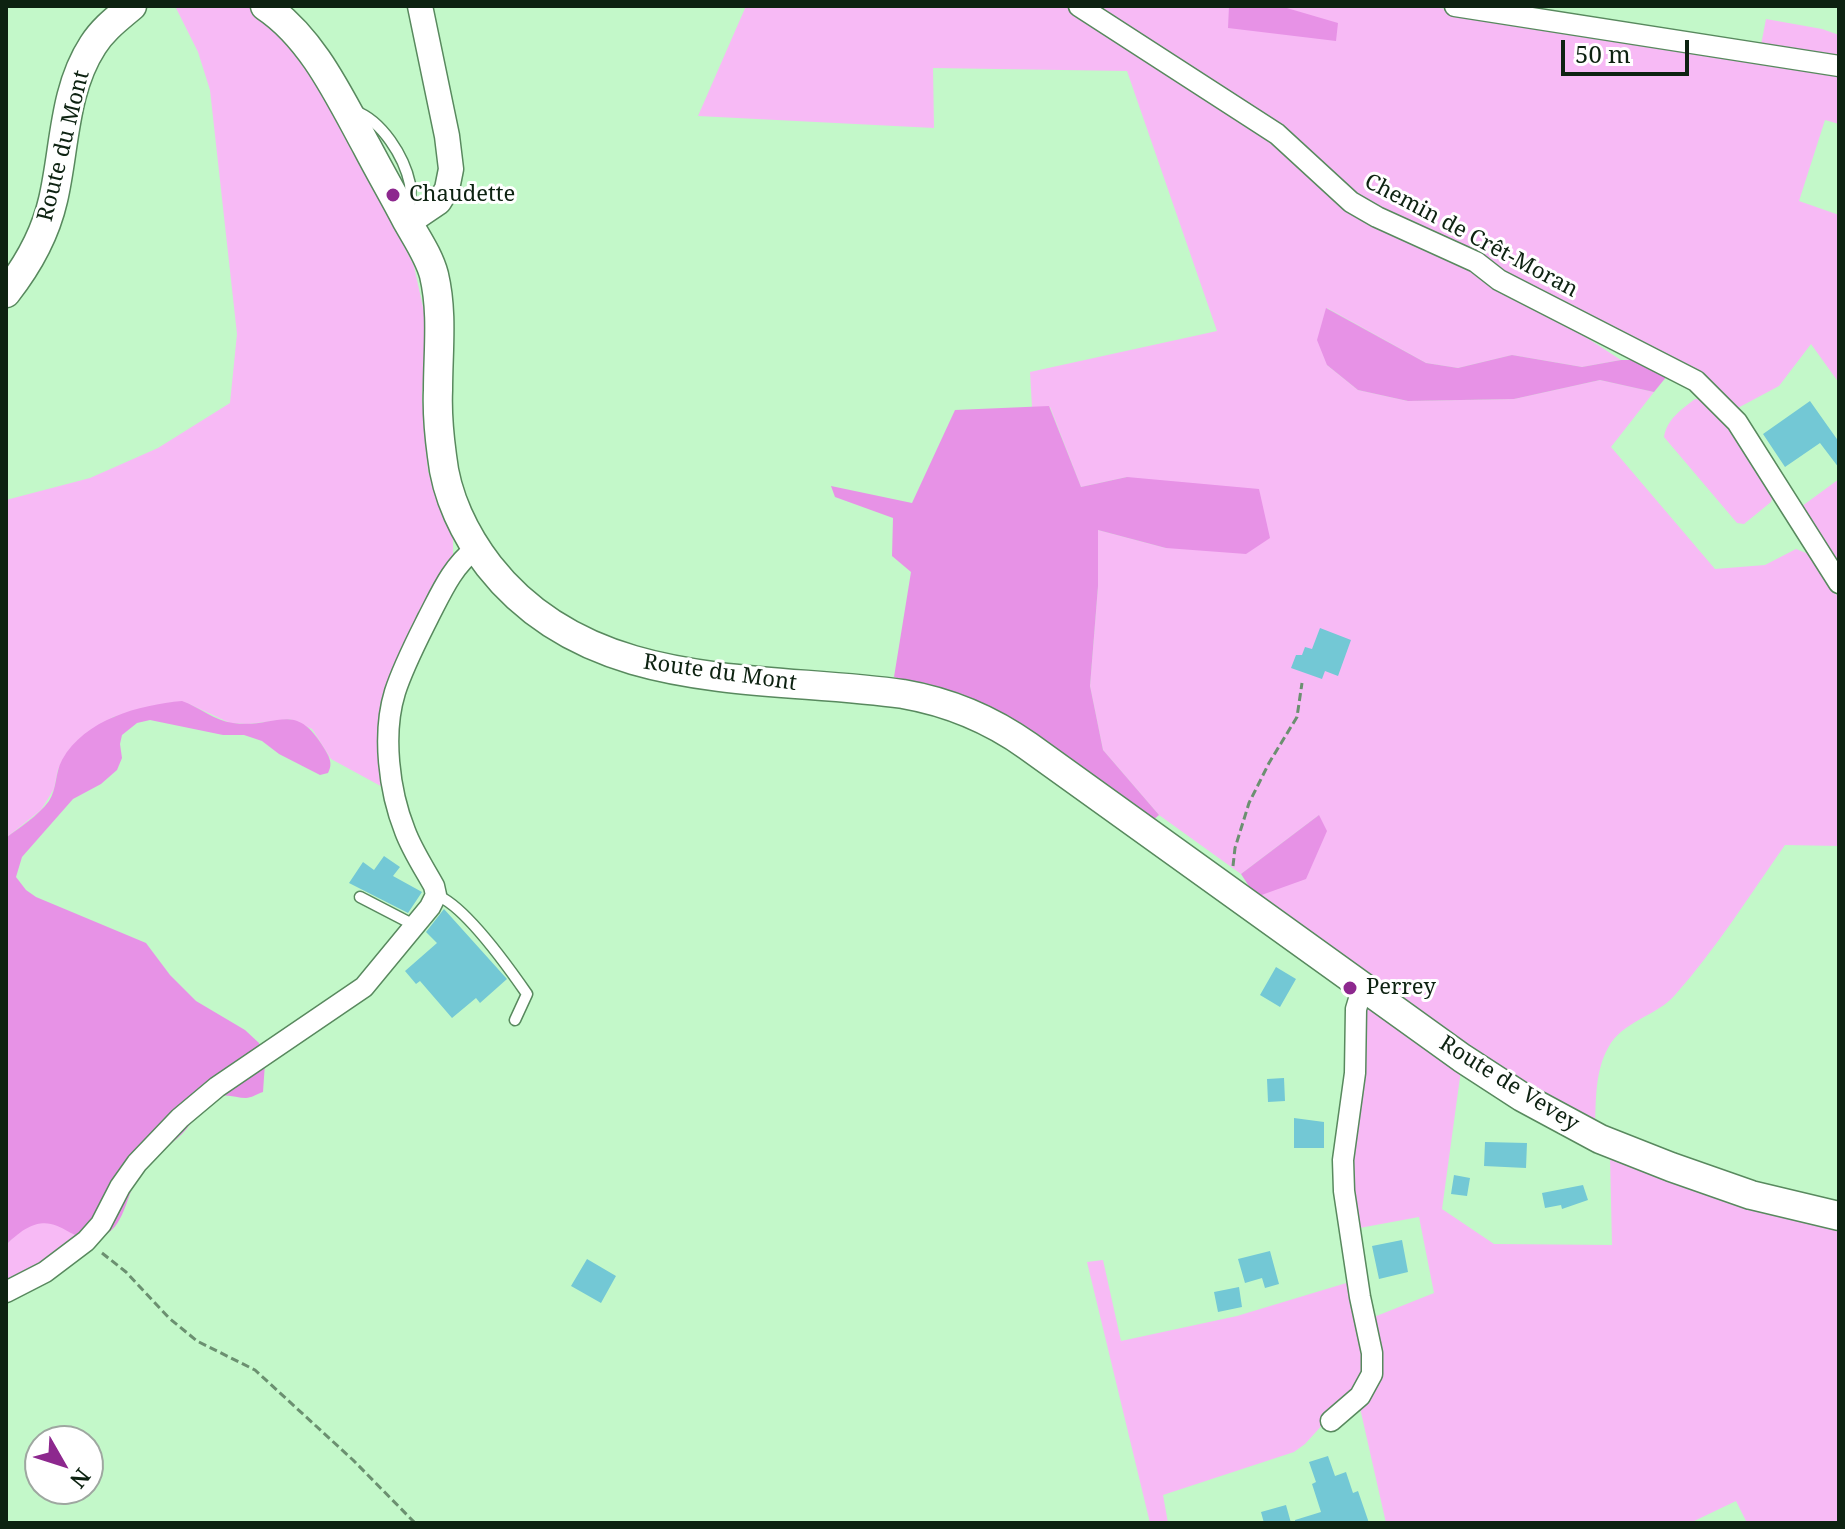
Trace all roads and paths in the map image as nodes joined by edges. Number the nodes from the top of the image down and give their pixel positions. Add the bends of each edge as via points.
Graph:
1 (132, 6) edge
2 (265, 6) edge
3 (420, 6) edge
4 (1079, 6) edge
5 (1455, 6) edge
6 (1839, 66) edge
7 (408, 223) junction
8 (6, 293) edge
9 (476, 548) junction
10 (1839, 583) edge
11 (1302, 683) dead end
12 (1222, 885) junction
13 (436, 895) junction
14 (360, 897) dead end
15 (416, 926) junction
16 (1363, 986) junction
17 (515, 1020) dead end
18 (1839, 1216) edge
19 (86, 1241) junction
20 (6, 1292) edge
21 (1331, 1421) dead end
22 (415, 1523) edge

1 - 8 main road, Route du Mont via 104,30 84,61 70,101 45,227 26,268
2 - 7 main road, Route du Mont via 300,38
3 - 7 street via 451,169 439,202
4 - 10 street, Chemin de Crêt-Moran via 1277,134 1351,202 1476,262 1499,280 1696,381 1737,422
5 - 6 street
7 - 9 main road, Route du Mont via 429,263 438,302 443,467 454,505
9 - 12 main road, Route du Mont via 534,611 622,658 677,672 921,697 986,720
9 - 13 street via 455,566 442,590 396,689 391,717 390,760 399,812
11 - 12 path via 1297,717 1249,803
12 - 16 main road, Route de Vevey
13 - 15 street
13 - 17 lane via 455,906 527,994
14 - 15 lane
15 - 19 street via 364,987 180,1118 137,1163
16 - 18 main road, Route de Vevey via 1522,1097 1596,1137 1751,1195
16 - 21 street via 1356,1009 1355,1073 1343,1160 1372,1374 1360,1396
19 - 20 street via 45,1272
19 - 22 path via 197,1341 255,1370

